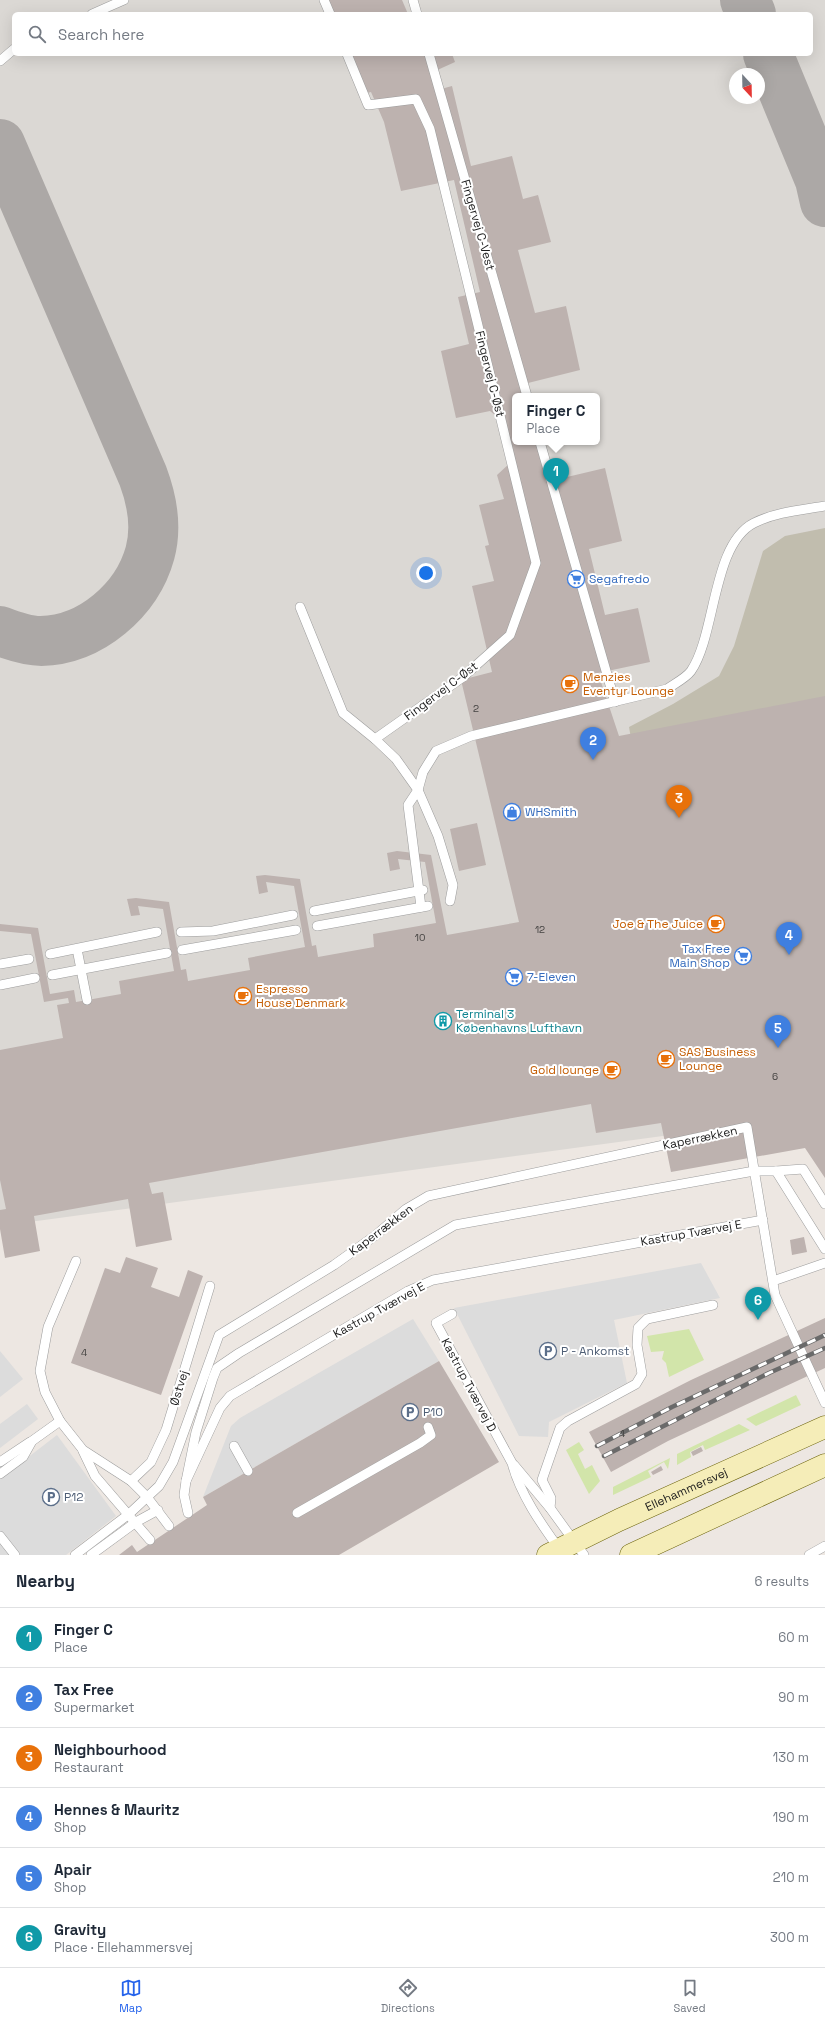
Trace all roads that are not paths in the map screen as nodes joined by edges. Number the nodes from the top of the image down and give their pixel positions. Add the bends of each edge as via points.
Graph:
1 (124, 0) edge
2 (324, 0) edge
3 (413, 0) edge
4 (97, 12) edge
5 (329, 12) edge
6 (416, 12) edge
7 (12, 52) edge
8 (348, 56) edge
9 (430, 56) edge
10 (0, 61) edge
11 (526, 393) edge
12 (541, 445) edge
13 (825, 506) edge
14 (300, 607) dead end
15 (615, 702) junction
16 (374, 739) junction
17 (418, 790) junction
18 (421, 891) junction
19 (450, 901) dead end
20 (314, 911) dead end
21 (293, 916) dead end
22 (317, 926) dead end
23 (296, 930) dead end
24 (157, 932) dead end
25 (181, 932) dead end
26 (77, 949) junction
27 (182, 950) dead end
28 (167, 953) dead end
29 (50, 954) dead end
30 (29, 958) dead end
31 (0, 964) edge
32 (81, 969) junction
33 (52, 975) dead end
34 (35, 978) dead end
35 (0, 985) edge
36 (87, 1000) dead end
37 (754, 1167) junction
38 (776, 1171) junction
39 (825, 1204) edge
40 (763, 1220) junction
41 (825, 1249) edge
42 (76, 1261) dead end
43 (825, 1262) edge
44 (773, 1281) junction
45 (210, 1286) dead end
46 (713, 1306) dead end
47 (452, 1314) dead end
48 (825, 1403) edge
49 (60, 1421) junction
50 (428, 1427) dead end
51 (825, 1427) edge
52 (32, 1441) junction
53 (234, 1446) dead end
54 (83, 1450) junction
55 (0, 1462) edge
56 (512, 1463) junction
57 (825, 1465) edge
58 (248, 1471) dead end
59 (0, 1474) edge
60 (131, 1481) junction
61 (186, 1481) junction
62 (147, 1497) junction
63 (550, 1508) junction
64 (158, 1510) junction
65 (188, 1513) dead end
66 (297, 1513) dead end
67 (128, 1514) junction
68 (136, 1522) junction
69 (169, 1526) dead end
70 (0, 1536) edge
71 (150, 1540) dead end
72 (825, 1546) edge
73 (566, 1551) edge
74 (15, 1555) edge
75 (75, 1555) edge
76 (92, 1555) edge
77 (631, 1555) edge
78 (809, 1555) edge

1 - 4 lane
2 - 5 lane
3 - 6 lane
7 - 10 lane
8 - 16 lane, Fingervej C-Øst via 368,105 416,98 430,129 536,563 510,635 463,677
9 - 11 lane, Fingervej C-Vest
12 - 15 lane
13 - 15 lane via 776,515 753,524 735,539 716,589 702,647 691,671 667,689
14 - 16 lane via 343,713
15 - 17 lane via 471,736 436,751 423,772
16 - 17 lane via 396,759
17 - 18 lane via 408,804
17 - 19 lane via 438,836 453,885
18 - 20 lane
18 - 22 lane via 424,906
21 - 25 lane via 213,931
23 - 27 lane
24 - 26 lane
26 - 29 lane
26 - 32 lane
28 - 32 lane
30 - 31 lane
32 - 33 lane
32 - 36 lane
34 - 35 lane
37 - 38 lane
37 - 40 lane
37 - 61 lane via 455,1225 218,1368 196,1432
37 - 62 lane, Kaperrækken via 747,1127 428,1196 406,1209 376,1235 334,1265 219,1335 173,1462 159,1486
38 - 39 lane via 802,1169
38 - 41 lane
40 - 44 lane
40 - 61 lane, Kastrup Tværvej E via 433,1280 408,1291 230,1396 220,1408
42 - 49 lane via 48,1327 40,1371 45,1392
43 - 44 lane
44 - 48 lane via 775,1295
45 - 60 lane, Østvej via 166,1430 151,1462
46 - 63 lane via 647,1319 638,1328 637,1345 642,1374 636,1384 568,1421 560,1428 542,1480 551,1498
47 - 56 lane, Kastrup Tværvej D via 436,1323
49 - 52 lane
49 - 54 lane
50 - 66 lane via 431,1435 420,1443
51 - 73 street, Ellehammersvej
52 - 55 lane
52 - 59 lane via 23,1458
53 - 58 lane
54 - 60 lane
54 - 67 lane via 95,1476
56 - 63 lane, Kastrup Tværvej D
56 - 73 lane, Kastrup Tværvej D via 515,1475 542,1527
57 - 77 street
60 - 62 lane
61 - 65 lane, Kastrup Tværvej E via 184,1496
62 - 64 lane
62 - 67 lane
63 - 73 lane, Kastrup Tværvej D via 557,1519
64 - 68 lane
64 - 69 lane
67 - 68 lane
67 - 75 lane
68 - 71 lane
68 - 76 lane
70 - 74 lane
72 - 78 lane

